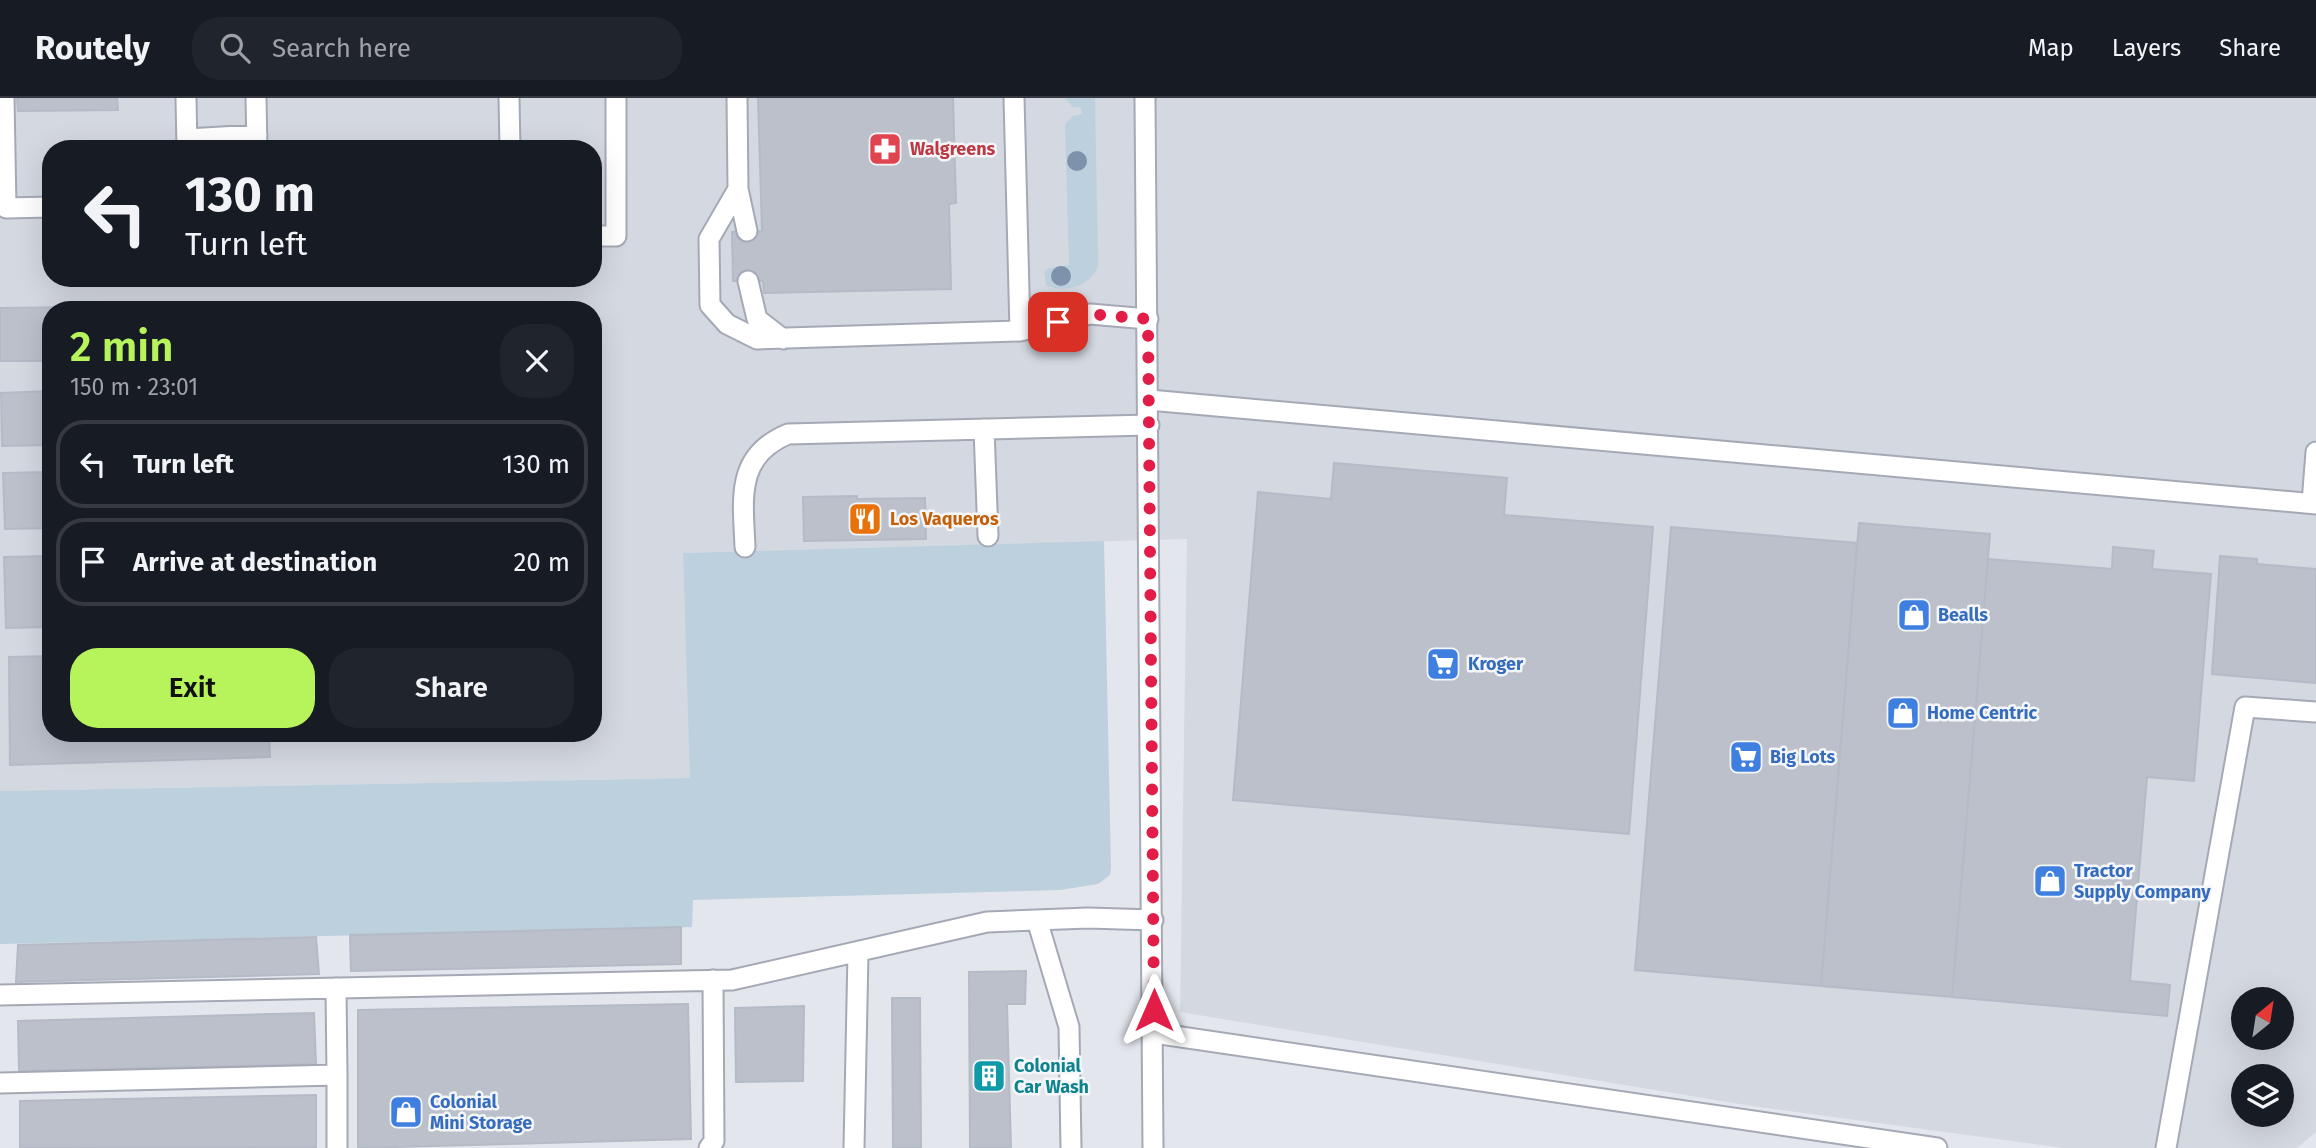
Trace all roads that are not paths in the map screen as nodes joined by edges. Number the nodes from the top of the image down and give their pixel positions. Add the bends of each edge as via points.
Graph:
1 (4, 98) edge
2 (186, 98) edge
3 (256, 98) edge
4 (509, 98) edge
5 (616, 98) edge
6 (737, 98) edge
7 (1014, 98) edge
8 (1145, 98) edge
9 (187, 140) edge
10 (257, 140) edge
11 (510, 140) edge
12 (737, 189) junction
13 (42, 207) edge
14 (747, 231) dead end
15 (602, 236) edge
16 (748, 281) dead end
17 (1148, 319) junction
18 (1020, 331) junction
19 (783, 340) junction
20 (1149, 400) junction
21 (1149, 425) junction
22 (984, 429) junction
23 (2316, 452) edge
24 (2314, 503) edge
25 (988, 536) dead end
26 (745, 547) dead end
27 (2316, 712) edge
28 (1037, 920) junction
29 (1153, 920) junction
30 (858, 953) junction
31 (713, 980) junction
32 (336, 988) junction
33 (0, 996) edge
34 (1154, 1033) junction
35 (337, 1075) junction
36 (0, 1083) edge
37 (337, 1148) edge
38 (709, 1148) edge
39 (854, 1148) edge
40 (1071, 1148) edge
41 (1153, 1148) edge
42 (1937, 1148) edge
43 (2166, 1148) edge

1 - 13 street via 6,208
2 - 9 street
3 - 10 street
4 - 11 street
5 - 15 street via 616,236
6 - 12 street
7 - 18 street
8 - 17 street
12 - 14 street
12 - 19 street via 709,239 710,305 727,324 757,339
16 - 19 street via 757,319
17 - 18 street via 1090,314
17 - 20 street
18 - 19 street
20 - 21 street
20 - 24 street
21 - 22 street
21 - 29 street
22 - 25 street
22 - 26 street via 814,432 772,441 759,452 743,490
23 - 24 street
27 - 43 street via 2245,707
28 - 29 street
28 - 30 street via 987,922
28 - 40 street via 1069,1027
29 - 34 street
30 - 31 street
30 - 39 street
31 - 32 street
31 - 38 street via 714,1141
32 - 33 street
32 - 35 street
34 - 41 street
34 - 42 street
35 - 36 street
35 - 37 street

